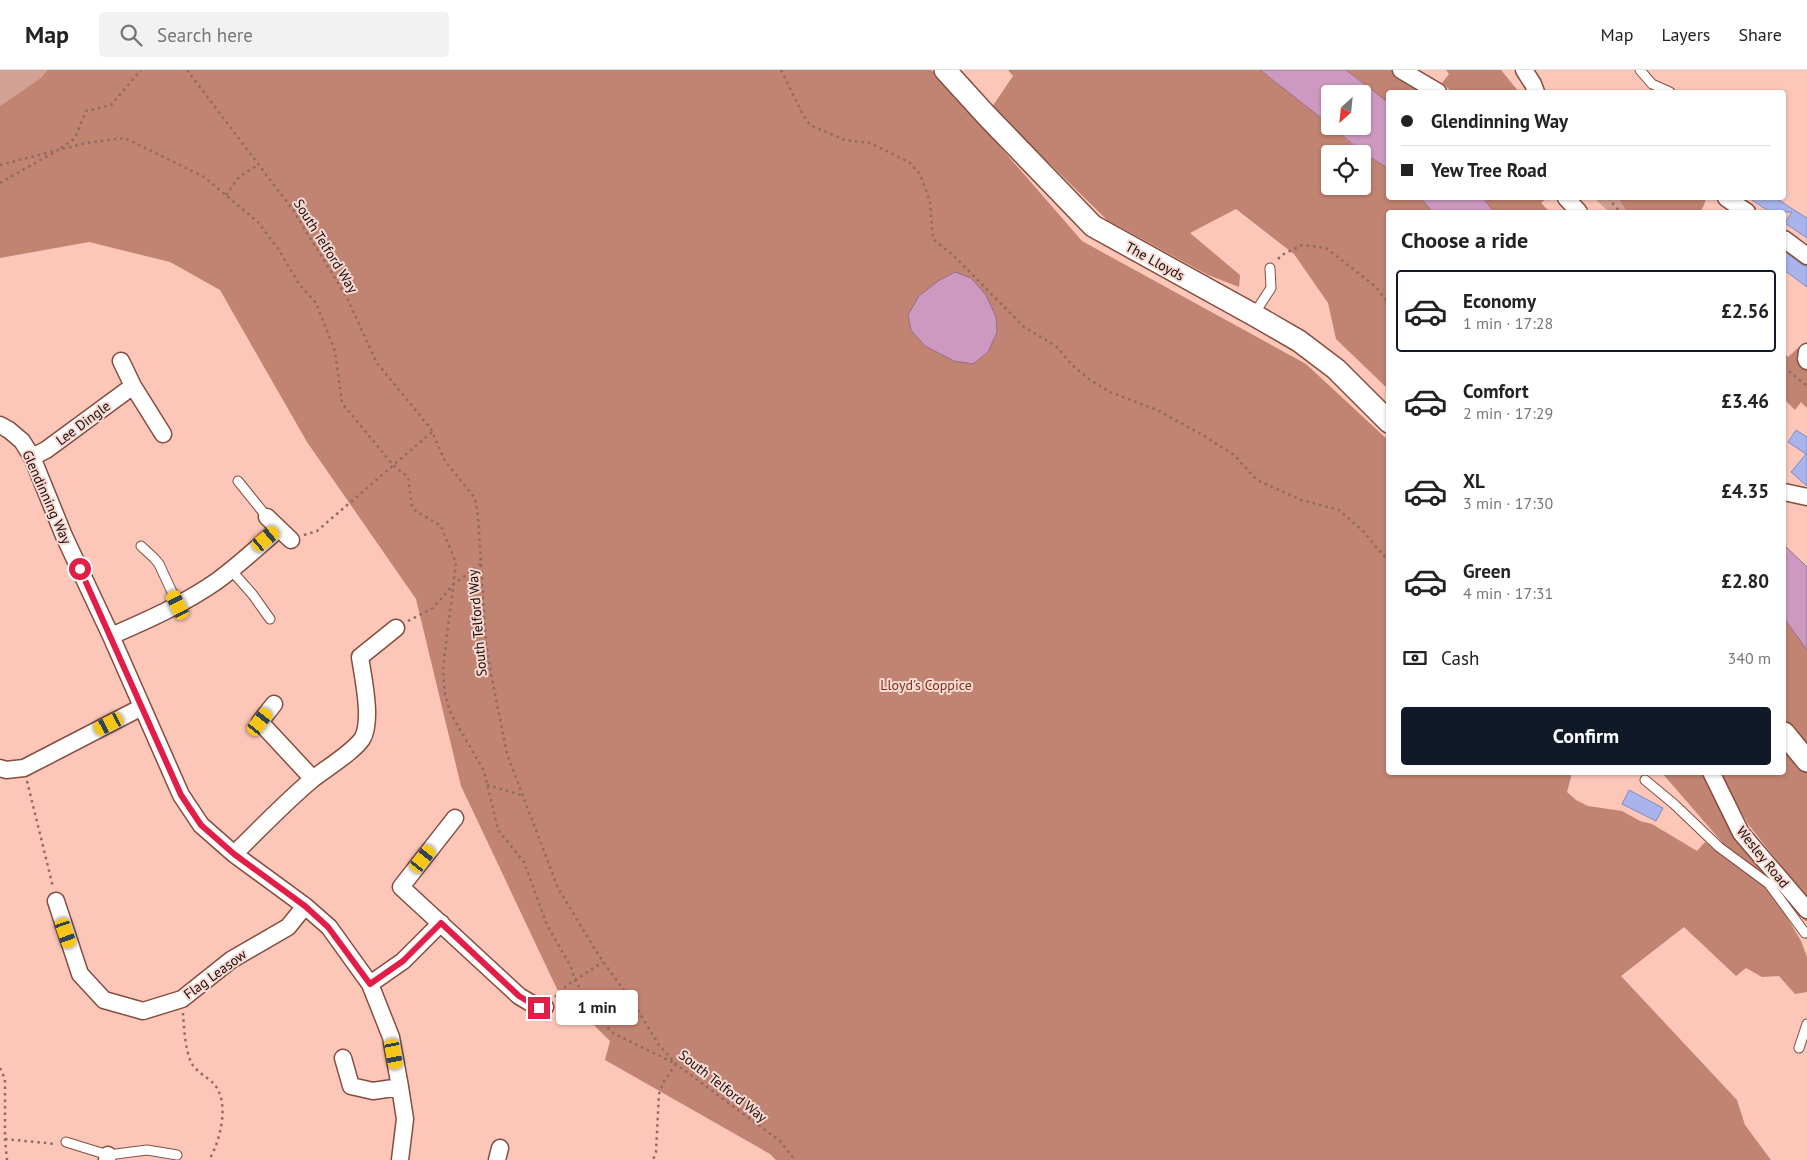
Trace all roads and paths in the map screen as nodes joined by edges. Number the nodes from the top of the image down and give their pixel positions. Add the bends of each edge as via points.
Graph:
1 (141, 70) edge
2 (187, 70) edge
3 (781, 70) edge
4 (945, 70) edge
5 (1401, 70) edge
6 (1524, 70) edge
7 (1640, 70) edge
8 (1435, 90) edge
9 (1536, 90) edge
10 (1666, 90) edge
11 (58, 150) junction
12 (0, 165) edge
13 (258, 165) junction
14 (0, 183) edge
15 (226, 195) junction
16 (1568, 200) edge
17 (1610, 200) edge
18 (1729, 200) edge
19 (1577, 210) edge
20 (1618, 210) edge
21 (1744, 210) edge
22 (1786, 240) edge
23 (1807, 256) edge
24 (1270, 268) joint
25 (1386, 300) edge
26 (1254, 315) junction
27 (1807, 352) edge
28 (121, 361) dead end
29 (1807, 361) edge
30 (1786, 369) edge
31 (133, 386) junction
32 (1807, 386) edge
33 (1386, 419) edge
34 (0, 425) edge
35 (432, 432) junction
36 (163, 434) dead end
37 (32, 457) junction
38 (393, 465) junction
39 (238, 481) dead end
40 (1786, 492) edge
41 (1807, 497) edge
42 (267, 517) joint
43 (285, 534) junction
44 (141, 546) dead end
45 (1386, 558) edge
46 (481, 564) junction
47 (230, 570) junction
48 (454, 584) junction
49 (178, 605) junction
50 (270, 619) dead end
51 (396, 628) joint
52 (111, 636) junction
53 (274, 704) dead end
54 (142, 707) junction
55 (1786, 735) edge
56 (1807, 760) edge
57 (0, 768) edge
58 (24, 768) junction
59 (1712, 775) edge
60 (313, 779) junction
61 (1645, 780) dead end
62 (486, 785) junction
63 (522, 795) junction
64 (455, 818) dead end
65 (234, 854) junction
66 (56, 901) joint
67 (305, 906) junction
68 (1807, 910) edge
69 (441, 923) junction
70 (1806, 934) edge
71 (604, 962) junction
72 (575, 980) junction
73 (370, 984) junction
74 (182, 999) junction
75 (545, 1007) joint
76 (1807, 1024) edge
77 (1799, 1048) dead end
78 (343, 1058) dead end
79 (676, 1064) junction
80 (0, 1068) edge
81 (400, 1088) junction
82 (5, 1139) junction
83 (66, 1142) dead end
84 (78, 1146) junction
85 (177, 1155) dead end
86 (107, 1158) edge
87 (7, 1160) edge
88 (209, 1160) edge
89 (400, 1160) edge
90 (653, 1160) edge
91 (795, 1160) edge

1 - 11 path via 110,105 86,111 75,138
2 - 13 path, South Telford Way
3 - 45 path via 810,125 845,140 870,143 909,162 920,174 930,202 933,239 1024,326 1056,346 1090,380 1201,434 1234,455 1257,480 1302,500 1339,510 1363,531
4 - 26 street, The Lloyds via 1093,226
5 - 8 street
6 - 9 street
7 - 10 lane via 1652,84
11 - 12 path
11 - 14 path
11 - 15 path via 125,138 204,177
13 - 15 path via 239,178
13 - 35 path, South Telford Way via 293,210 346,296 377,363
15 - 38 path via 258,222 299,284 316,303 335,351 342,403
16 - 19 street
17 - 20 path
18 - 21 street
22 - 23 street
24 - 25 path via 1282,255 1302,245 1326,248 1376,287
24 - 26 lane via 1271,288
26 - 33 street, The Lloyds via 1299,341 1336,370
27 - 29 street
28 - 31 street
30 - 32 path
31 - 36 street
31 - 37 street, Lee Dingle via 52,446
34 - 37 street, Glendinning Way via 22,441
35 - 38 path
35 - 46 path, South Telford Way via 445,461 475,498
37 - 52 street, Glendinning Way via 64,536
38 - 43 path via 317,530
38 - 48 path via 408,477 412,506 441,526 456,563
39 - 42 lane
40 - 41 street
42 - 43 street
43 - 47 street
44 - 49 lane via 159,564
46 - 48 path
46 - 63 path, South Telford Way via 490,674 507,754
47 - 49 street
47 - 50 lane
48 - 51 path via 433,608
48 - 62 path via 443,668 445,695 451,714 484,771
49 - 52 street
51 - 60 street via 360,657 368,716 362,739
52 - 54 street, Glendinning Way
53 - 60 street via 260,722
54 - 58 street
54 - 65 street, Glendinning Way via 181,795 201,825
55 - 56 street
57 - 58 street
58 - 66 path
59 - 68 street, Wesley Road via 1741,834
60 - 65 street
61 - 70 lane via 1719,847 1769,884
62 - 63 path
62 - 72 path via 498,830 524,862 547,925
63 - 71 path, South Telford Way via 558,888
64 - 69 street via 401,887
65 - 67 street, Glendinning Way
66 - 74 street, Flag Leasow via 80,974 104,1000 143,1012
67 - 73 street, Glendinning Way via 328,927
67 - 74 street, Flag Leasow via 288,927 231,960
69 - 73 street via 403,961
69 - 75 street via 519,996 539,1008
71 - 72 path
71 - 79 path, South Telford Way via 659,1045
72 - 75 path
72 - 79 path via 611,1032
73 - 81 street, Glendinning Way via 391,1037
74 - 88 path via 184,1032 191,1063 215,1084 222,1100 222,1126
76 - 77 lane
78 - 81 street via 351,1086 373,1091
79 - 90 path via 659,1094
79 - 91 path, South Telford Way via 780,1142
80 - 82 path via 5,1079
81 - 89 street, Glendinning Way via 405,1119
82 - 84 path
82 - 87 path
83 - 84 lane
84 - 86 lane
85 - 86 lane via 147,1150

